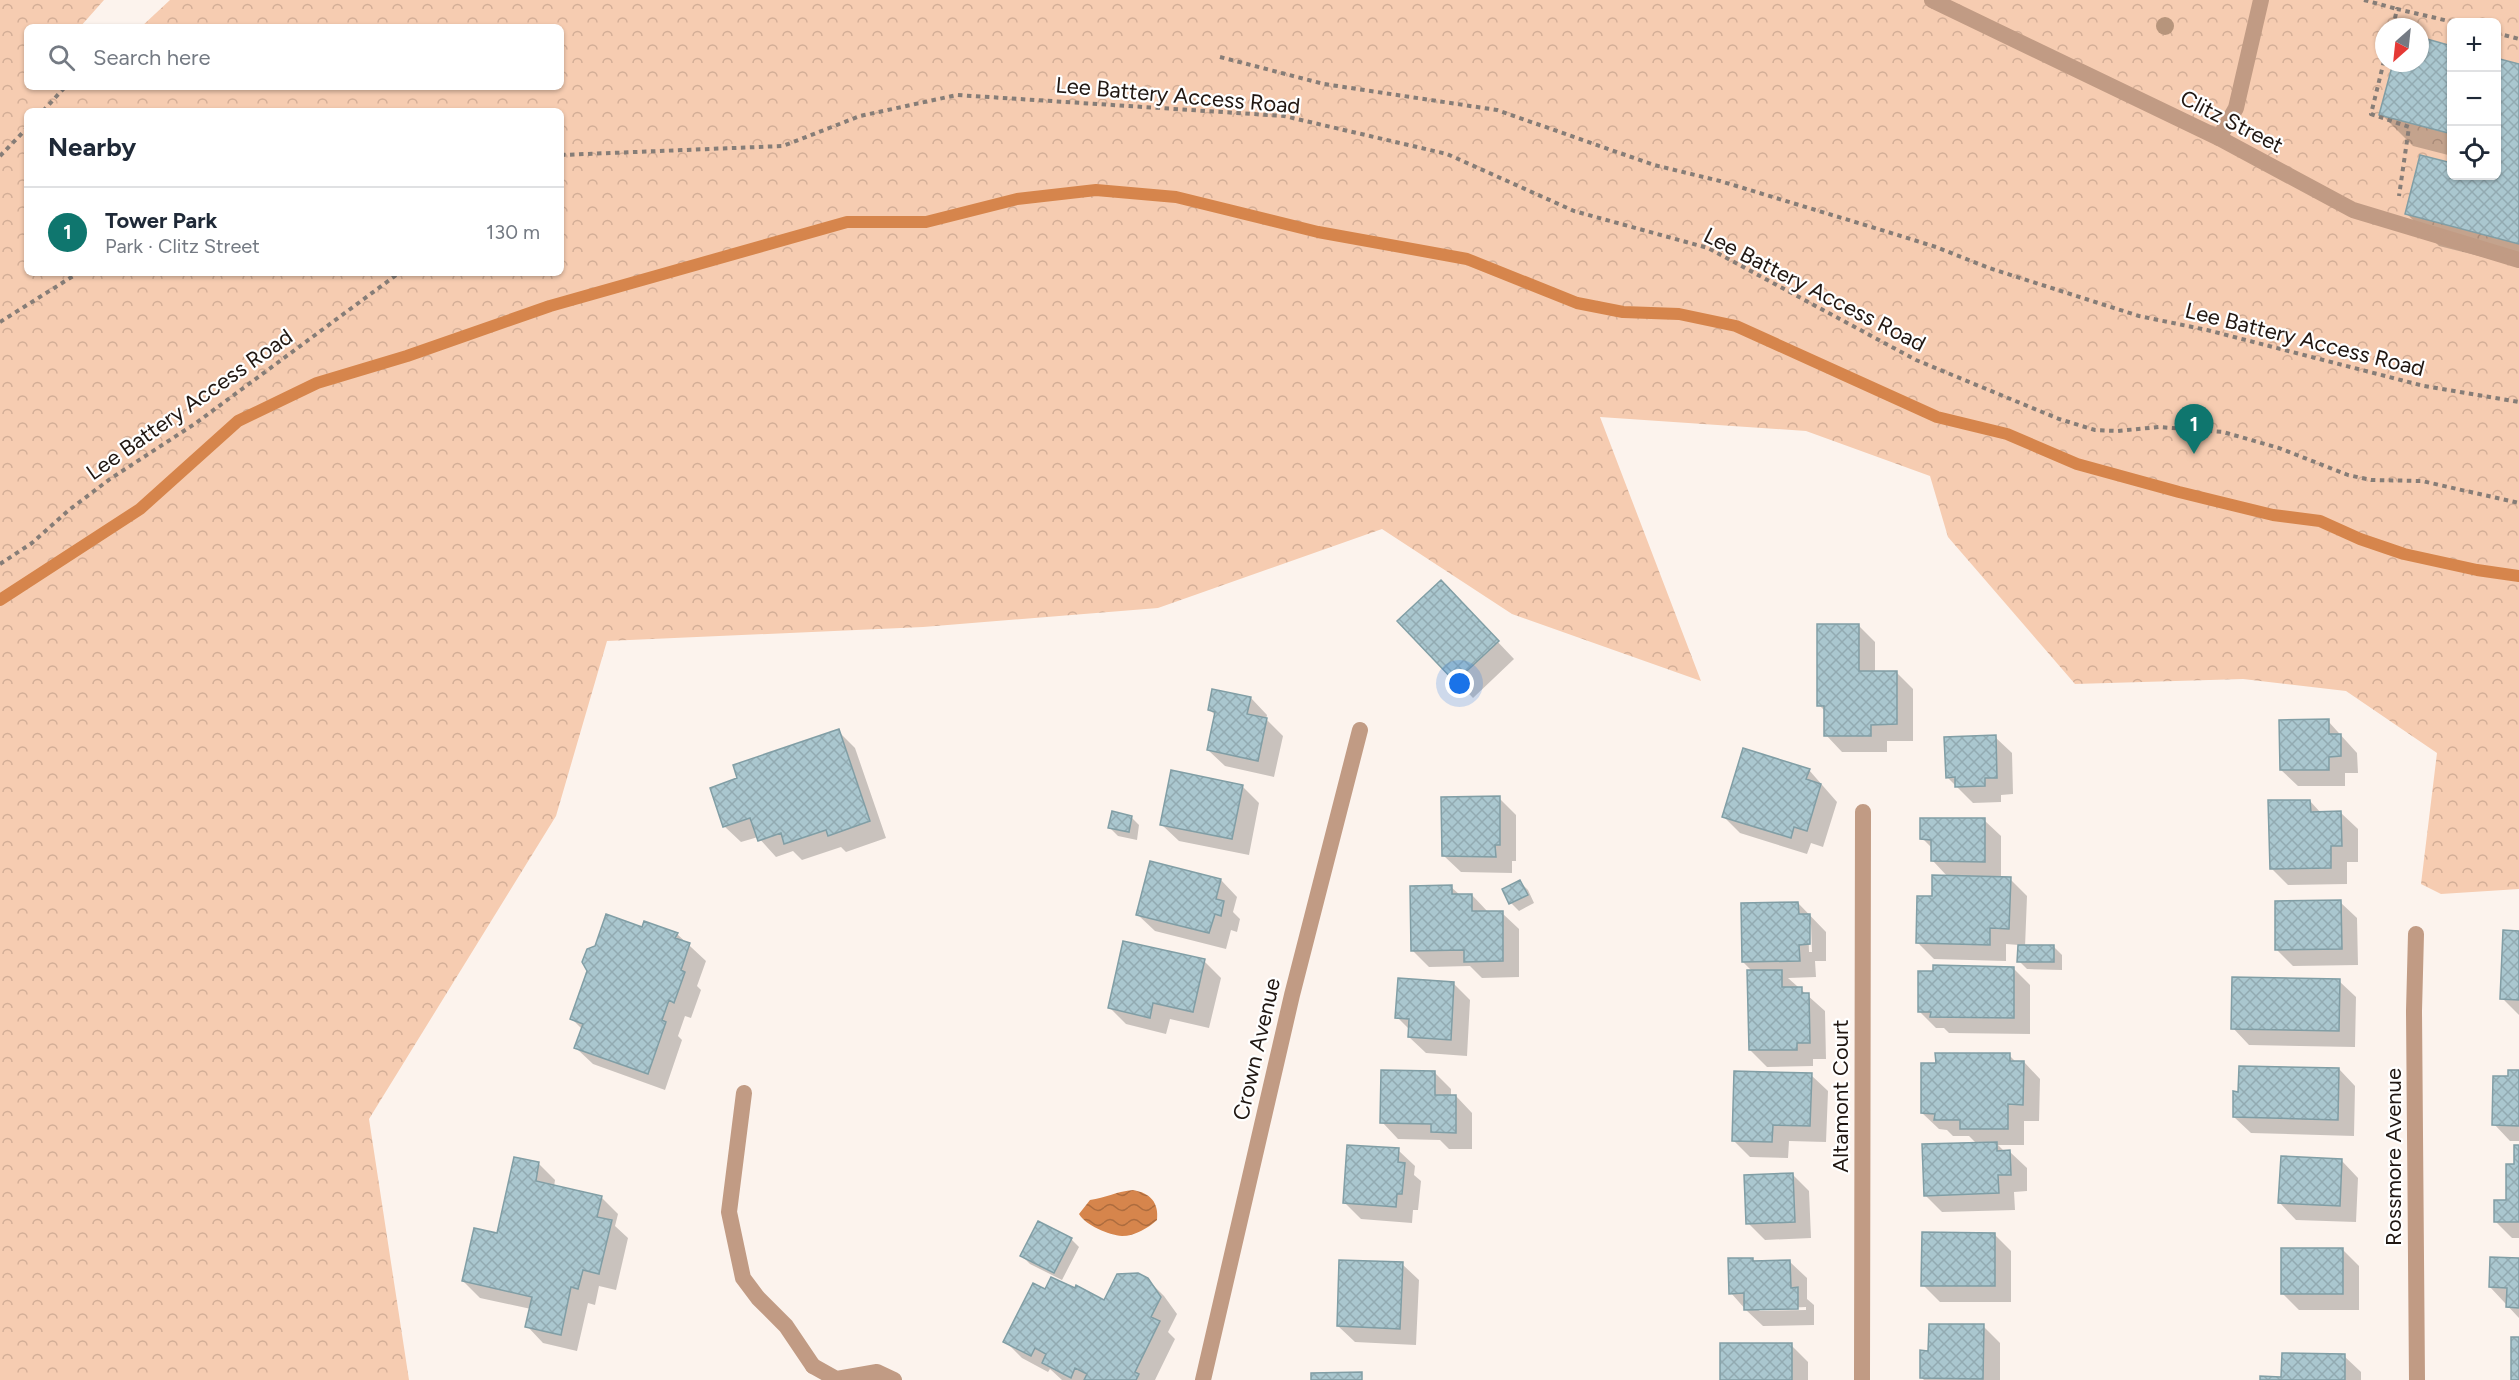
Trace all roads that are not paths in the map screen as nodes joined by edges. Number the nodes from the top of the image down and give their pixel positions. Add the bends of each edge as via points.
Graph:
1 (1932, 0) edge
2 (2261, 0) edge
3 (2219, 138) junction
4 (2519, 260) edge
5 (1360, 730) dead end
6 (1863, 812) dead end
7 (2416, 934) dead end
8 (744, 1093) dead end
9 (838, 1379) edge
10 (894, 1380) edge
11 (1203, 1380) edge
12 (1862, 1380) edge
13 (2417, 1380) edge

1 - 3 street, Clitz Street
2 - 3 street via 2236,108
3 - 4 street, Clitz Street via 2353,210
5 - 11 street, Crown Avenue via 1292,994
6 - 12 street, Altamont Court
7 - 13 street, Rossmore Avenue
8 - 9 street via 729,1212 743,1278 786,1326 813,1366
9 - 10 street via 877,1372

